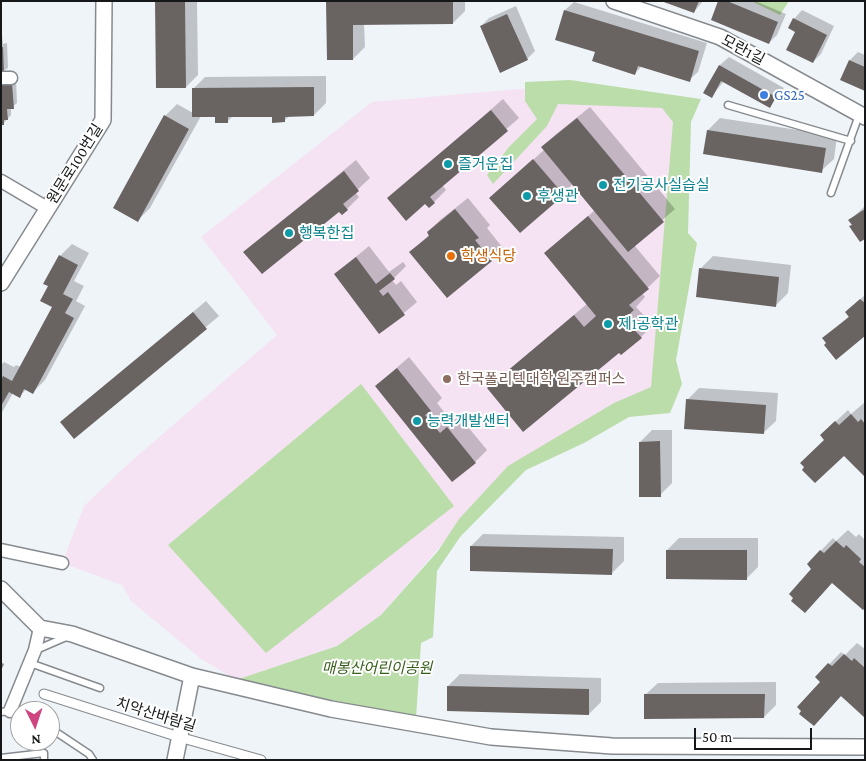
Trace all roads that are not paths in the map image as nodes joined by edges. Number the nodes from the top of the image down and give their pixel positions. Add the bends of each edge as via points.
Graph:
1 (104, 1) edge
2 (614, 1) edge
3 (728, 105) dead end
4 (862, 115) edge
5 (851, 141) junction
6 (1, 181) edge
7 (832, 192) dead end
8 (47, 208) junction
9 (1, 283) edge
10 (1, 550) edge
11 (62, 563) dead end
12 (1, 589) edge
13 (40, 628) junction
14 (72, 634) junction
15 (35, 650) junction
16 (30, 663) junction
17 (192, 676) junction
18 (100, 688) dead end
19 (44, 694) dead end
20 (14, 701) edge
21 (60, 735) edge
22 (179, 737) junction
23 (865, 747) edge
24 (1, 758) edge
25 (44, 760) edge
26 (93, 760) edge
27 (175, 760) edge
28 (262, 760) edge

1 - 8 street, 원문로100번길 via 103,120
2 - 4 street, 모란1길 via 720,37
3 - 5 lane
4 - 5 lane
5 - 7 lane
6 - 8 street
8 - 9 street, 원문로100번길
10 - 11 street
12 - 13 street
13 - 14 street
13 - 15 street
14 - 15 lane
14 - 17 street
15 - 16 street
16 - 18 lane
16 - 20 street
17 - 22 street
17 - 23 street via 331,710 491,737 612,746
19 - 22 street, 치악산바람길
21 - 26 lane
22 - 27 street
22 - 28 street, 치악산바람길
24 - 25 lane via 44,753

